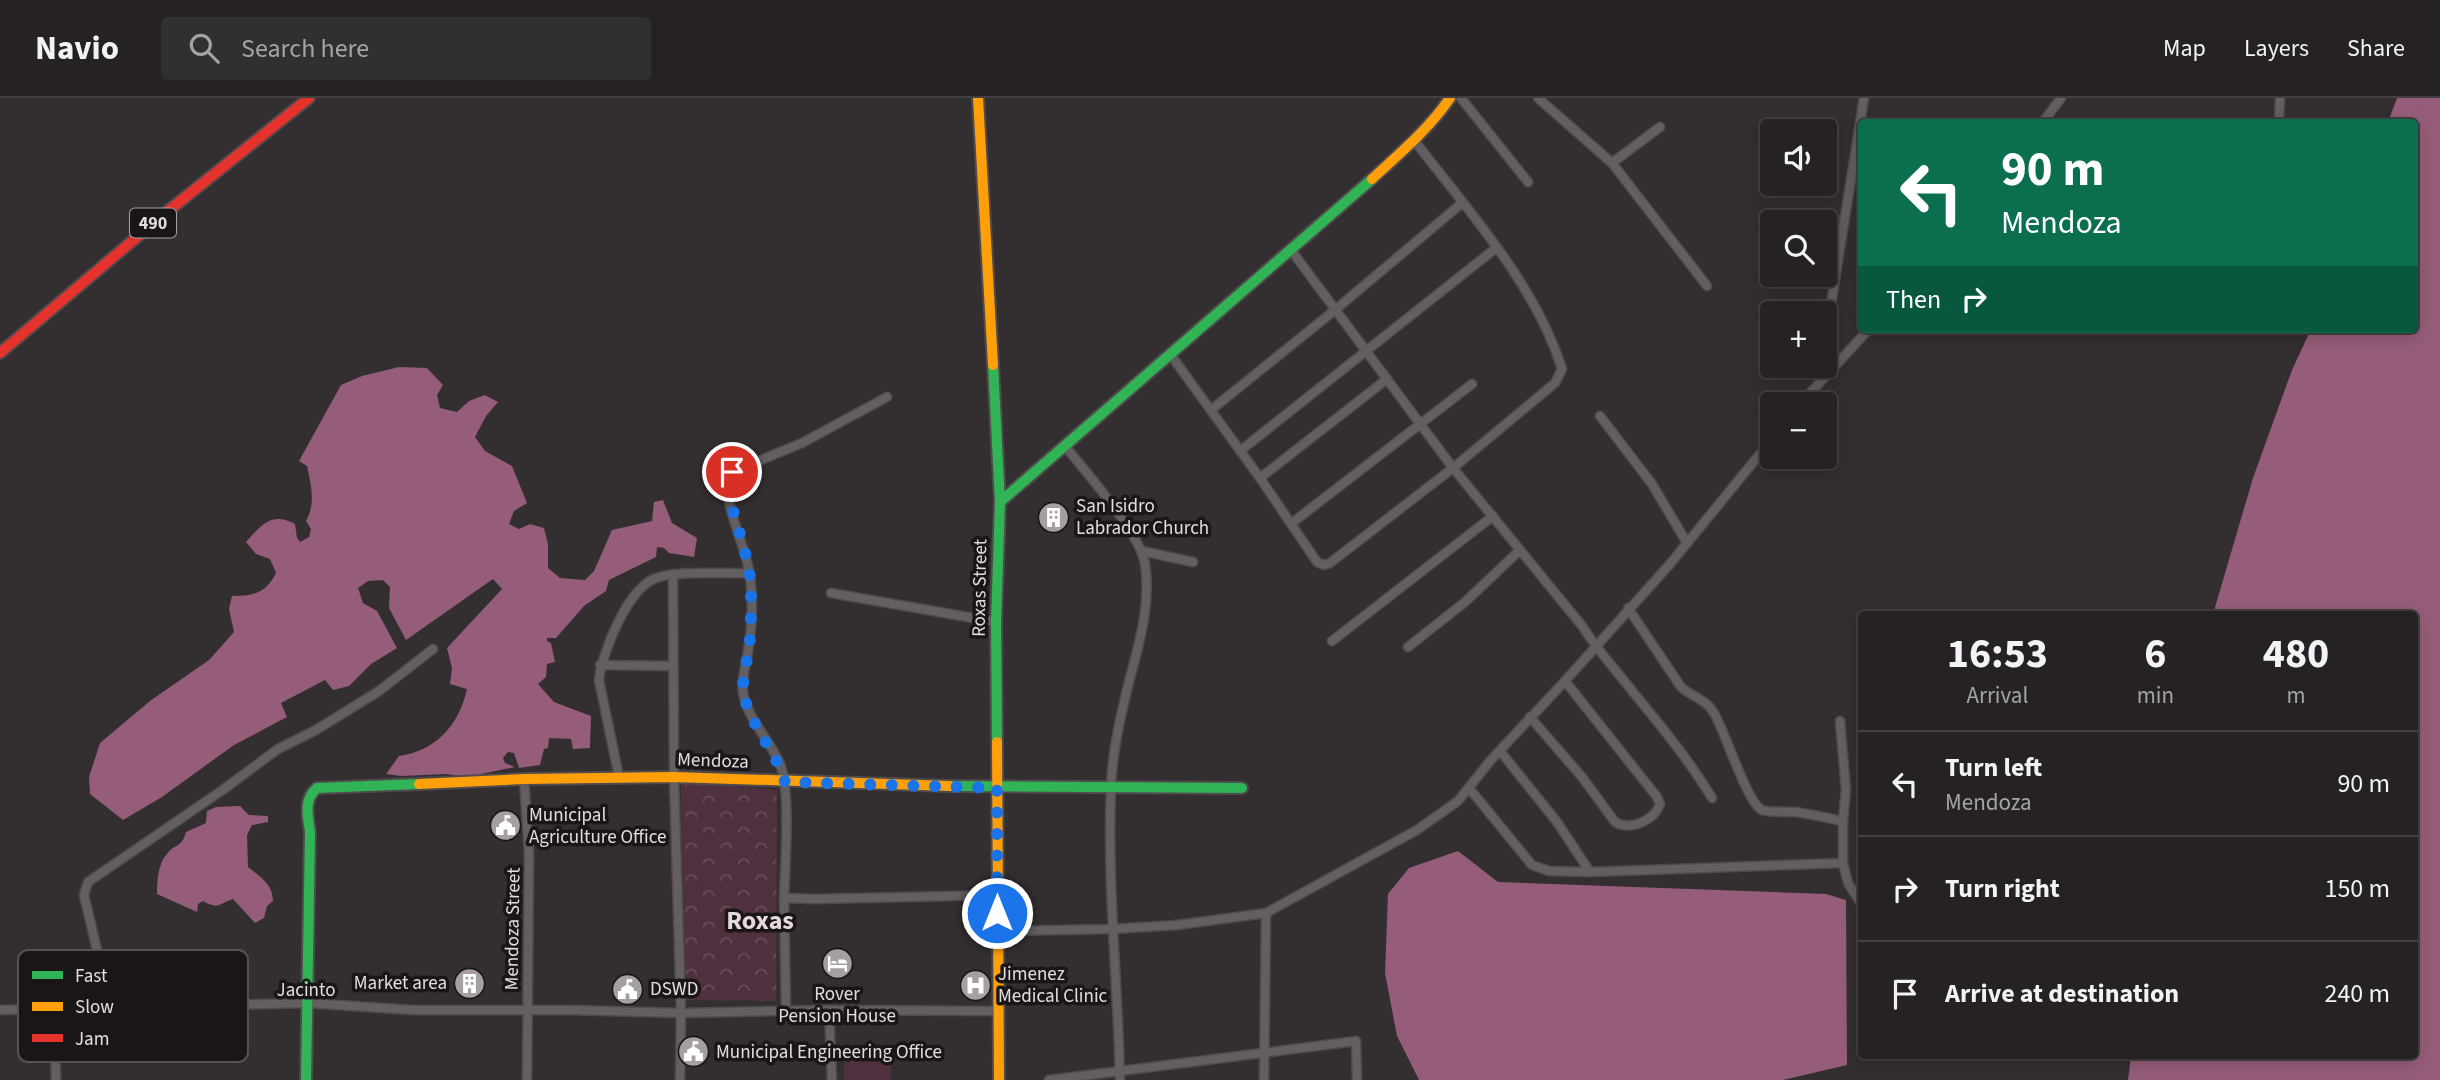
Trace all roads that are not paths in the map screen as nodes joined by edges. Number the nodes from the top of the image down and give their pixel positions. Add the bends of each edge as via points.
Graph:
1 (309, 98) edge
2 (978, 98) edge
3 (1450, 98) edge
4 (1461, 98) edge
5 (1538, 98) edge
6 (1864, 98) edge
7 (2061, 98) edge
8 (2280, 98) edge
9 (1861, 119) edge
10 (2045, 119) edge
11 (2279, 119) edge
12 (1660, 127) dead end
13 (1858, 136) edge
14 (1414, 140) junction
15 (1612, 163) junction
16 (1528, 182) dead end
17 (1462, 203) junction
18 (1496, 248) junction
19 (1291, 250) junction
20 (1707, 286) dead end
21 (1832, 301) edge
22 (1335, 310) junction
23 (1865, 333) edge
24 (1367, 352) junction
25 (0, 353) edge
26 (1170, 354) junction
27 (1387, 379) junction
28 (1822, 380) joint
29 (1472, 384) dead end
30 (1811, 392) edge
31 (887, 397) dead end
32 (1211, 410) junction
33 (1600, 416) dead end
34 (1420, 424) junction
35 (1065, 446) junction
36 (1240, 451) junction
37 (1760, 454) edge
38 (1453, 468) junction
39 (1260, 478) junction
40 (1000, 502) junction
41 (1493, 516) junction
42 (1292, 523) junction
43 (1687, 543) junction
44 (1520, 550) junction
45 (1142, 551) junction
46 (1193, 562) dead end
47 (749, 573) junction
48 (673, 575) junction
49 (831, 593) dead end
50 (1629, 608) junction
51 (996, 622) junction
52 (1332, 641) dead end
53 (1408, 648) dead end
54 (1596, 648) junction
55 (433, 649) dead end
56 (600, 665) junction
57 (674, 666) junction
58 (1565, 681) junction
59 (1530, 717) junction
60 (1840, 721) dead end
61 (1500, 751) junction
62 (619, 777) junction
63 (674, 777) junction
64 (524, 779) junction
65 (785, 782) junction
66 (1111, 787) junction
67 (997, 788) junction
68 (1242, 788) dead end
69 (1469, 788) junction
70 (1712, 798) dead end
71 (1843, 821) junction
72 (1843, 863) junction
73 (1590, 872) junction
74 (997, 895) junction
75 (784, 898) junction
76 (1858, 899) edge
77 (1266, 913) junction
78 (1112, 929) junction
79 (997, 930) junction
80 (97, 950) edge
81 (306, 1003) junction
82 (248, 1005) edge
83 (0, 1010) edge
84 (18, 1010) edge
85 (829, 1010) junction
86 (528, 1011) junction
87 (786, 1011) junction
88 (998, 1011) junction
89 (681, 1013) junction
90 (1264, 1053) junction
91 (55, 1062) edge
92 (1119, 1070) junction
93 (56, 1080) edge
94 (306, 1080) edge
95 (527, 1080) edge
96 (680, 1080) edge
97 (832, 1080) edge
98 (999, 1080) edge
99 (1049, 1080) edge
100 (1120, 1080) edge
101 (1264, 1080) edge
102 (1357, 1080) edge

1 - 25 street, 490
2 - 40 street, Roxas Street
3 - 14 street
4 - 16 street
5 - 15 street
6 - 9 street
7 - 10 street
8 - 11 street
12 - 15 street
13 - 21 street
14 - 17 street
14 - 19 street
15 - 20 street
17 - 18 street
17 - 22 street
18 - 24 street
18 - 38 street via 1546,331 1562,369 1555,383
19 - 22 street
19 - 26 street
22 - 24 street
22 - 32 street
23 - 28 street
24 - 27 street
24 - 36 street
26 - 32 street
26 - 35 street
27 - 34 street
27 - 39 street
28 - 30 street
29 - 34 street
31 - 47 street via 726,477
32 - 36 street
33 - 43 street via 1652,484
34 - 38 street
34 - 42 street
35 - 40 street
35 - 45 street
36 - 39 street
37 - 43 street
38 - 41 street
38 - 42 street via 1327,565 1317,562
39 - 42 street
40 - 51 street, Roxas Street
41 - 44 street
41 - 52 street
43 - 50 street
44 - 53 street
44 - 54 street
45 - 46 street
45 - 66 street via 1147,593 1142,638 1116,743
47 - 48 street
47 - 65 street via 749,648 743,692 780,763
48 - 56 street via 655,578 632,600
48 - 57 street
49 - 51 street
50 - 54 street
50 - 71 street via 1681,687 1713,710 1760,808
51 - 67 street, Roxas Street
54 - 58 street
54 - 70 street via 1692,765
55 - 80 street via 379,691 278,748 88,882 84,895
56 - 57 street
56 - 62 street via 600,692
57 - 63 street
58 - 59 street
58 - 59 street via 1657,797 1660,804 1655,814 1634,826 1620,826
59 - 61 street
60 - 71 street via 1846,790
61 - 69 street
61 - 73 street
62 - 63 street, Mendoza
62 - 64 street, Mendoza
63 - 65 street, Mendoza
63 - 89 street
64 - 81 street, Mendoza via 317,788 311,792
64 - 86 street, Mendoza Street via 529,850
65 - 67 street, Mendoza
65 - 75 street
66 - 67 street, Mendoza
66 - 68 street, Mendoza
66 - 78 street
67 - 74 street, Roxas Street
69 - 73 street via 1537,869
69 - 77 street via 1417,830
71 - 72 street
72 - 73 street
72 - 76 street
74 - 75 street
74 - 79 street, Roxas Street
75 - 87 street
77 - 78 street
77 - 90 street
78 - 79 street
78 - 92 street
79 - 88 street, Roxas Street
81 - 82 street, Jacinto
81 - 86 street, Jacinto
81 - 94 street
83 - 84 street, Jacinto
85 - 87 street, Jacinto
85 - 88 street, Jacinto
85 - 97 street
86 - 89 street, Jacinto
86 - 95 street, Mendoza Street
87 - 89 street, Jacinto
88 - 98 street, Roxas Street
89 - 96 street
90 - 92 street
90 - 101 street
90 - 102 street via 1356,1041
91 - 93 street
92 - 99 street
92 - 100 street

